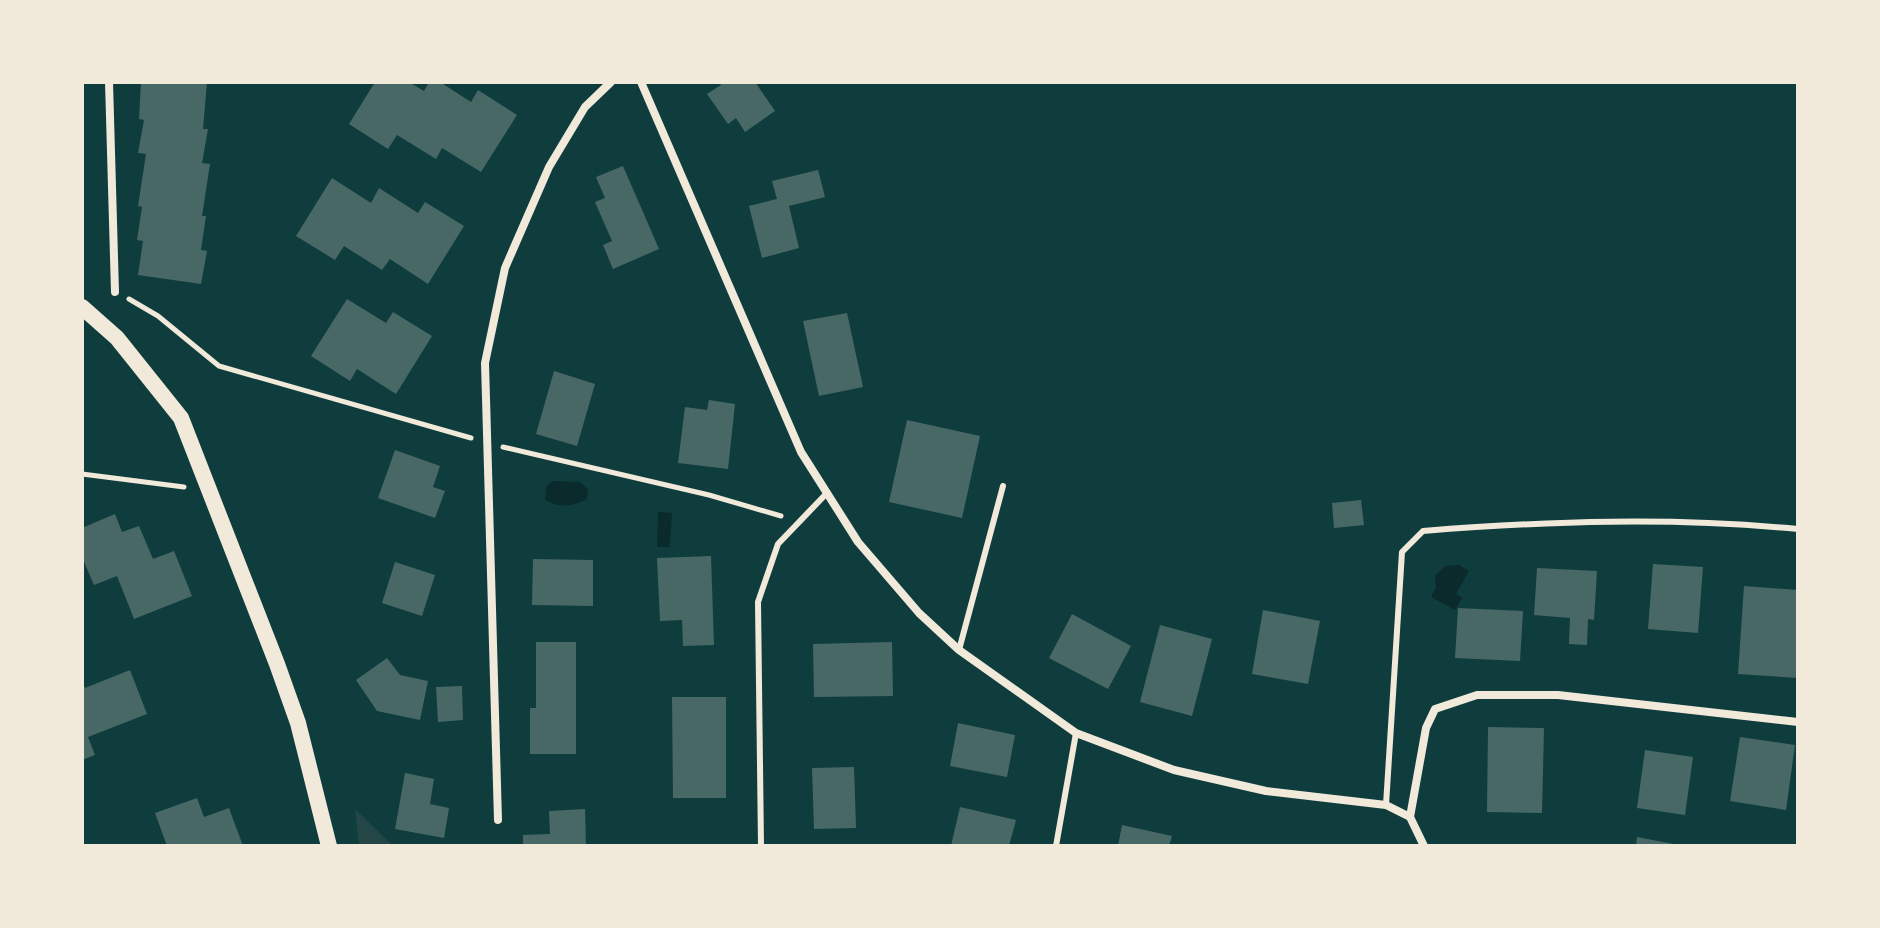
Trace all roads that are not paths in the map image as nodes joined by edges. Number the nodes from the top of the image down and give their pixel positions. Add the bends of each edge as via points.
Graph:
1 (109, 82) edge
2 (611, 82) edge
3 (641, 82) edge
4 (115, 292) road end
5 (82, 307) edge
6 (1003, 486) dead end
7 (825, 495) junction
8 (1798, 529) edge
9 (959, 650) junction
10 (1798, 722) edge
11 (1076, 733) junction
12 (1386, 805) junction
13 (1410, 817) junction
14 (498, 820) dead end
15 (329, 846) edge
16 (761, 846) edge
17 (1056, 846) edge
18 (1424, 846) edge

1 - 4 street
2 - 14 street via 585,107 549,167 505,268 485,363
3 - 7 street via 781,411
5 - 15 main road via 117,338 181,418 298,723
6 - 9 lane
7 - 9 street via 888,580
7 - 16 lane via 778,544 757,612
8 - 12 lane via 1666,519 1423,531 1402,552
9 - 11 street
10 - 13 street via 1558,695 1477,695 1435,709 1426,728
11 - 12 street via 1189,773 1266,791
11 - 17 lane
12 - 13 street
13 - 18 street

